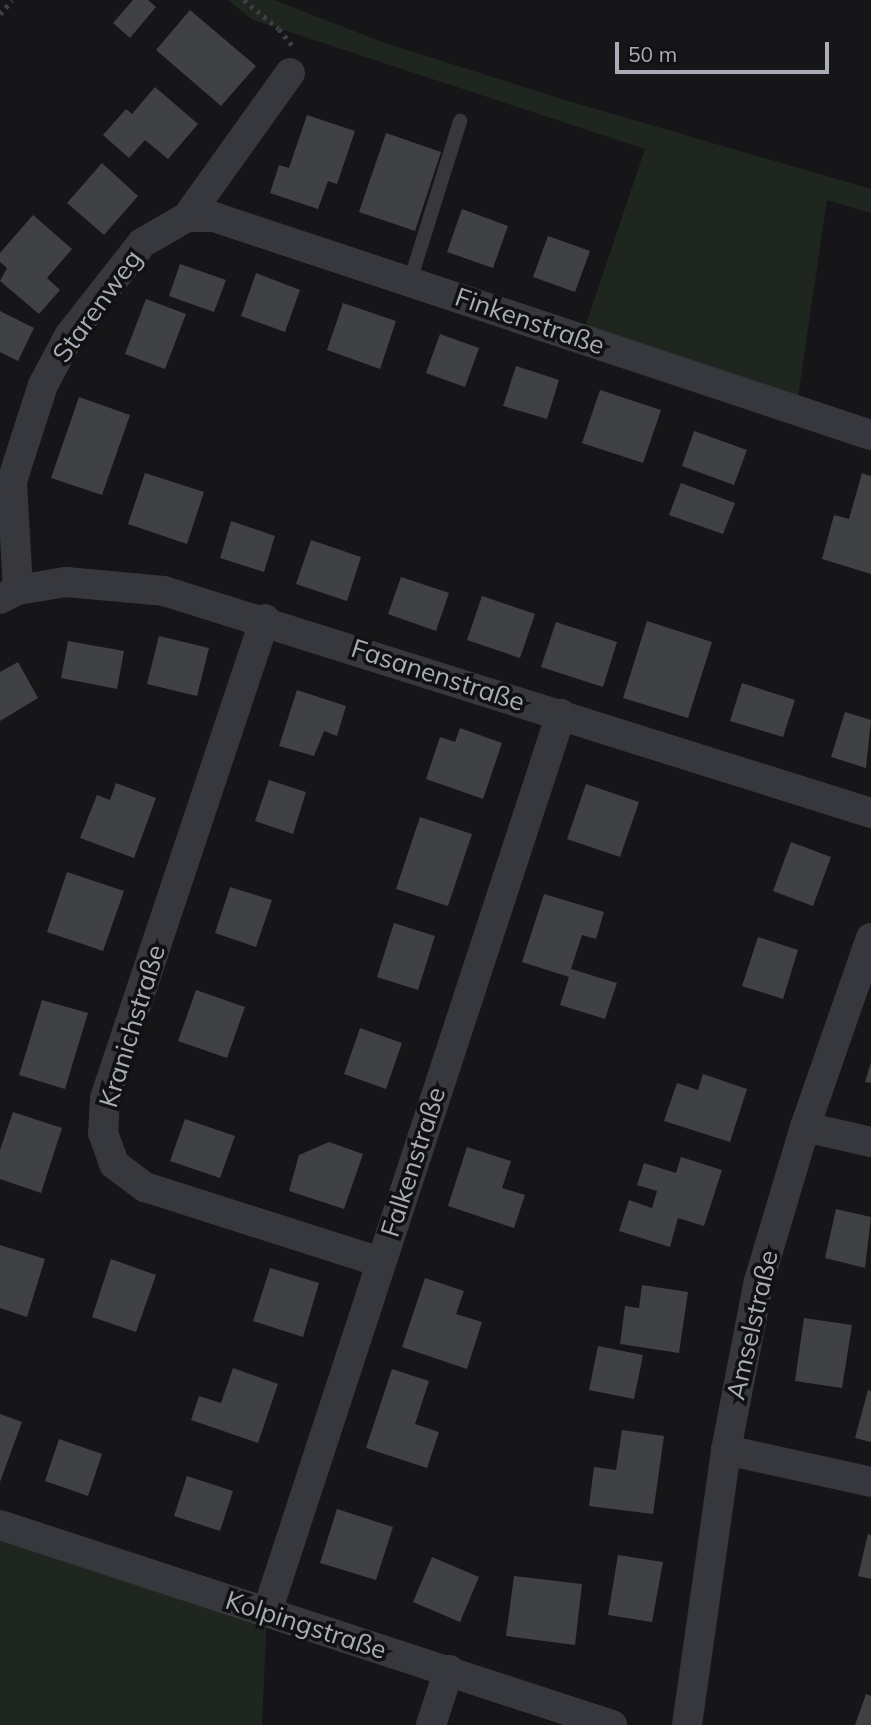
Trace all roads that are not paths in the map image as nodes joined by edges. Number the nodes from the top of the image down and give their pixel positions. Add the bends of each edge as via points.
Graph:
1 (290, 73) road end
2 (460, 121) dead end
3 (187, 217) junction
4 (410, 281) junction
5 (871, 435) edge
6 (9, 595) edge
7 (265, 619) junction
8 (561, 714) junction
9 (871, 813) edge
10 (871, 938) edge
11 (805, 1127) junction
12 (871, 1142) edge
13 (380, 1262) junction
14 (726, 1450) junction
15 (871, 1482) edge
16 (0, 1525) edge
17 (267, 1612) junction
18 (449, 1670) junction
19 (431, 1725) edge
20 (612, 1725) edge
21 (687, 1725) edge

1 - 3 street, Starenweg
2 - 4 lane
3 - 4 street, Finkenstraße via 214,217
3 - 6 street, Starenweg via 142,243 69,336 43,385 12,481
4 - 5 street, Finkenstraße
6 - 7 street, Fasanenstraße via 66,582 115,583 164,591
7 - 8 street, Fasanenstraße
7 - 13 street, Kranichstraße via 106,1098 103,1133 114,1164 145,1186
8 - 9 street, Fasanenstraße
8 - 13 street, Falkenstraße
10 - 11 street, Amselstraße
11 - 12 street
11 - 14 street, Amselstraße via 759,1281
13 - 17 street, Falkenstraße
14 - 15 street
14 - 21 street, Amselstraße
16 - 17 street, Kolpingstraße
17 - 18 street, Kolpingstraße
18 - 19 street
18 - 20 street, Kolpingstraße

